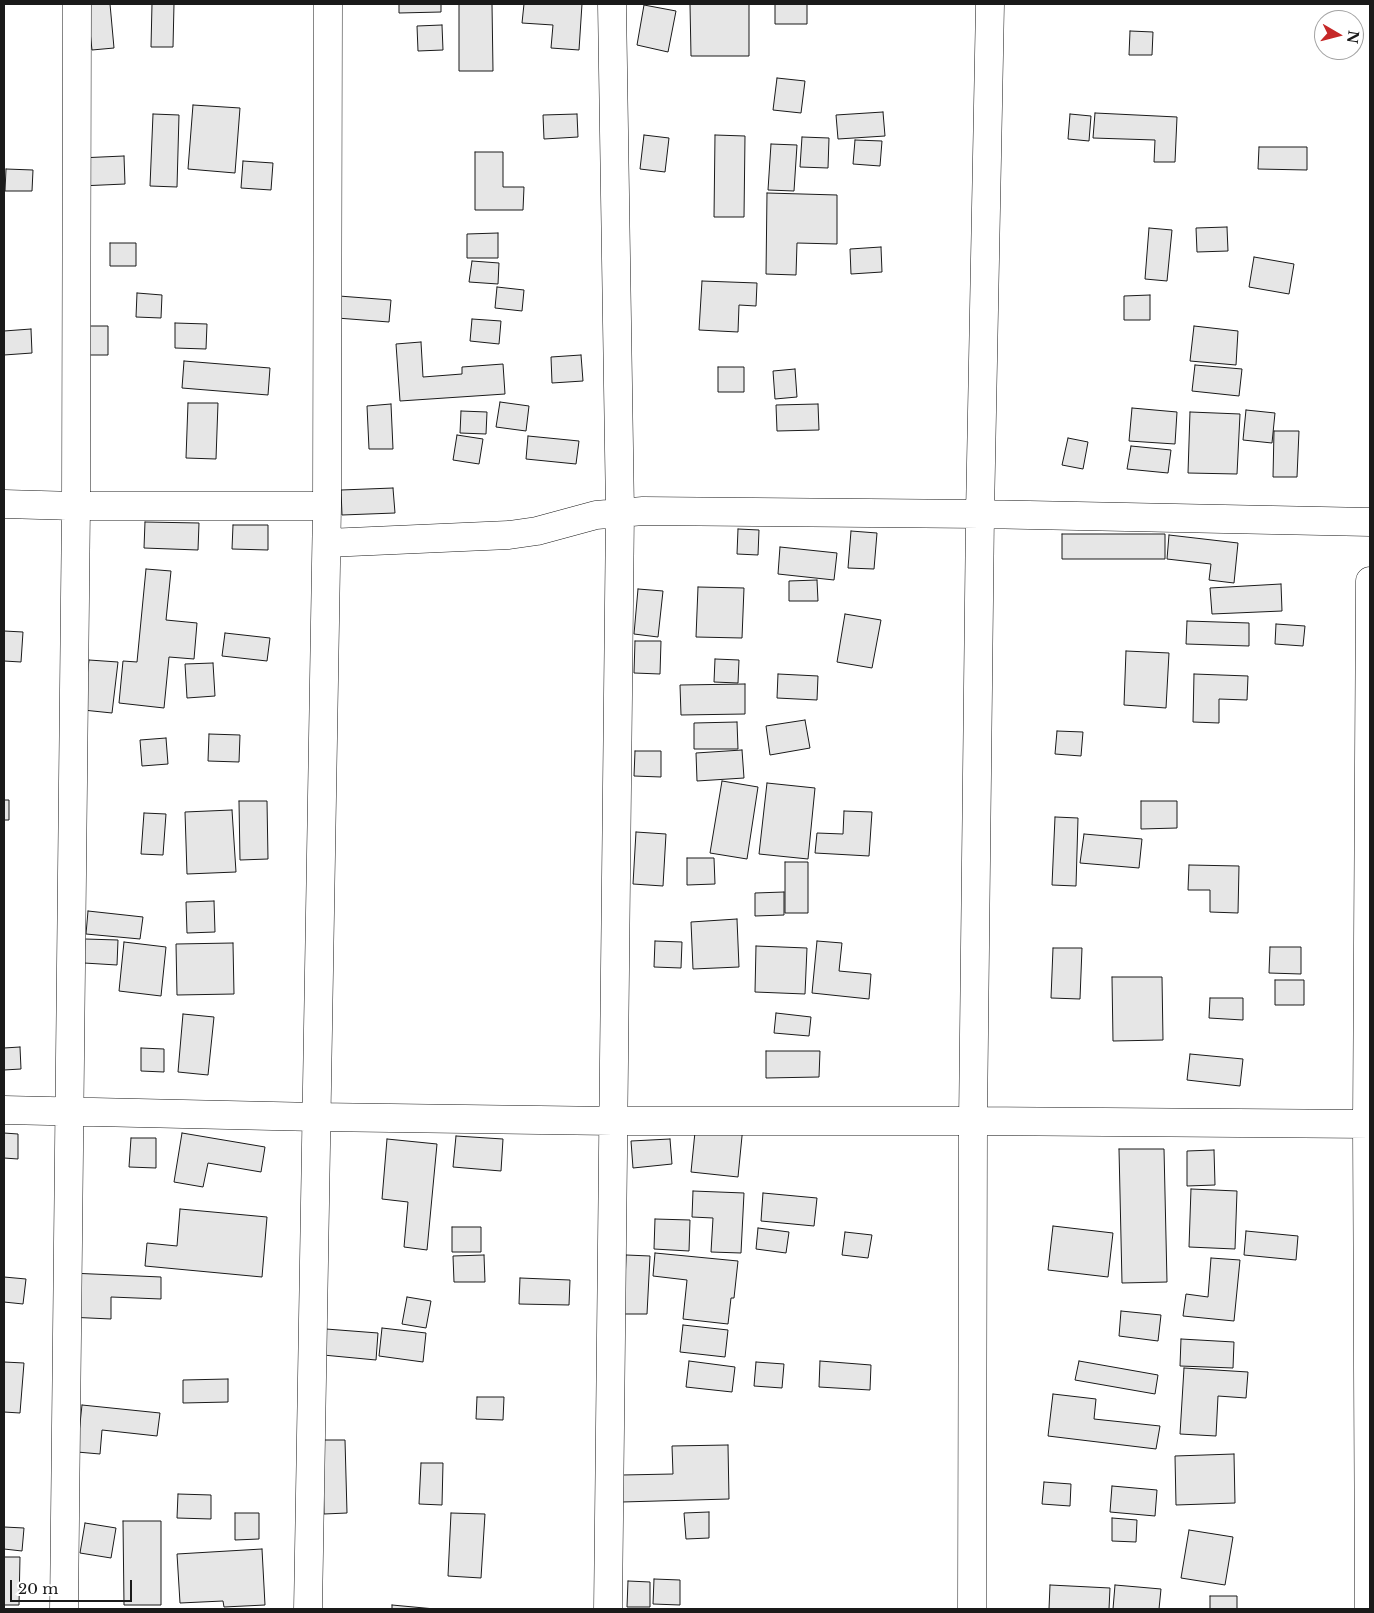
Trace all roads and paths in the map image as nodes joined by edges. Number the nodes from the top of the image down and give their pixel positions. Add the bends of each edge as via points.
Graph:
1 (77, 4) edge
2 (328, 4) edge
3 (612, 4) edge
4 (990, 4) edge
5 (4, 504) edge
6 (76, 506) junction
7 (327, 506) junction
8 (620, 512) junction
9 (980, 514) junction
10 (1370, 522) edge
11 (327, 543) junction
12 (1370, 581) edge
13 (4, 1110) edge
14 (70, 1111) junction
15 (317, 1117) junction
16 (613, 1121) junction
17 (973, 1121) junction
18 (1368, 1124) edge
19 (64, 1609) edge
20 (308, 1609) edge
21 (608, 1609) edge
22 (972, 1609) edge
23 (1369, 1609) edge

1 - 6 street
2 - 7 street
3 - 8 street
4 - 9 street
5 - 6 street
6 - 7 street
6 - 14 street
7 - 11 street
8 - 9 street
8 - 11 street via 509,535
8 - 16 street
9 - 10 street
9 - 17 street
11 - 15 street
12 - 18 street
13 - 14 street
14 - 15 street
14 - 19 street
15 - 16 street
15 - 20 street
16 - 17 street
16 - 21 street
17 - 18 street
17 - 22 street
18 - 23 street

